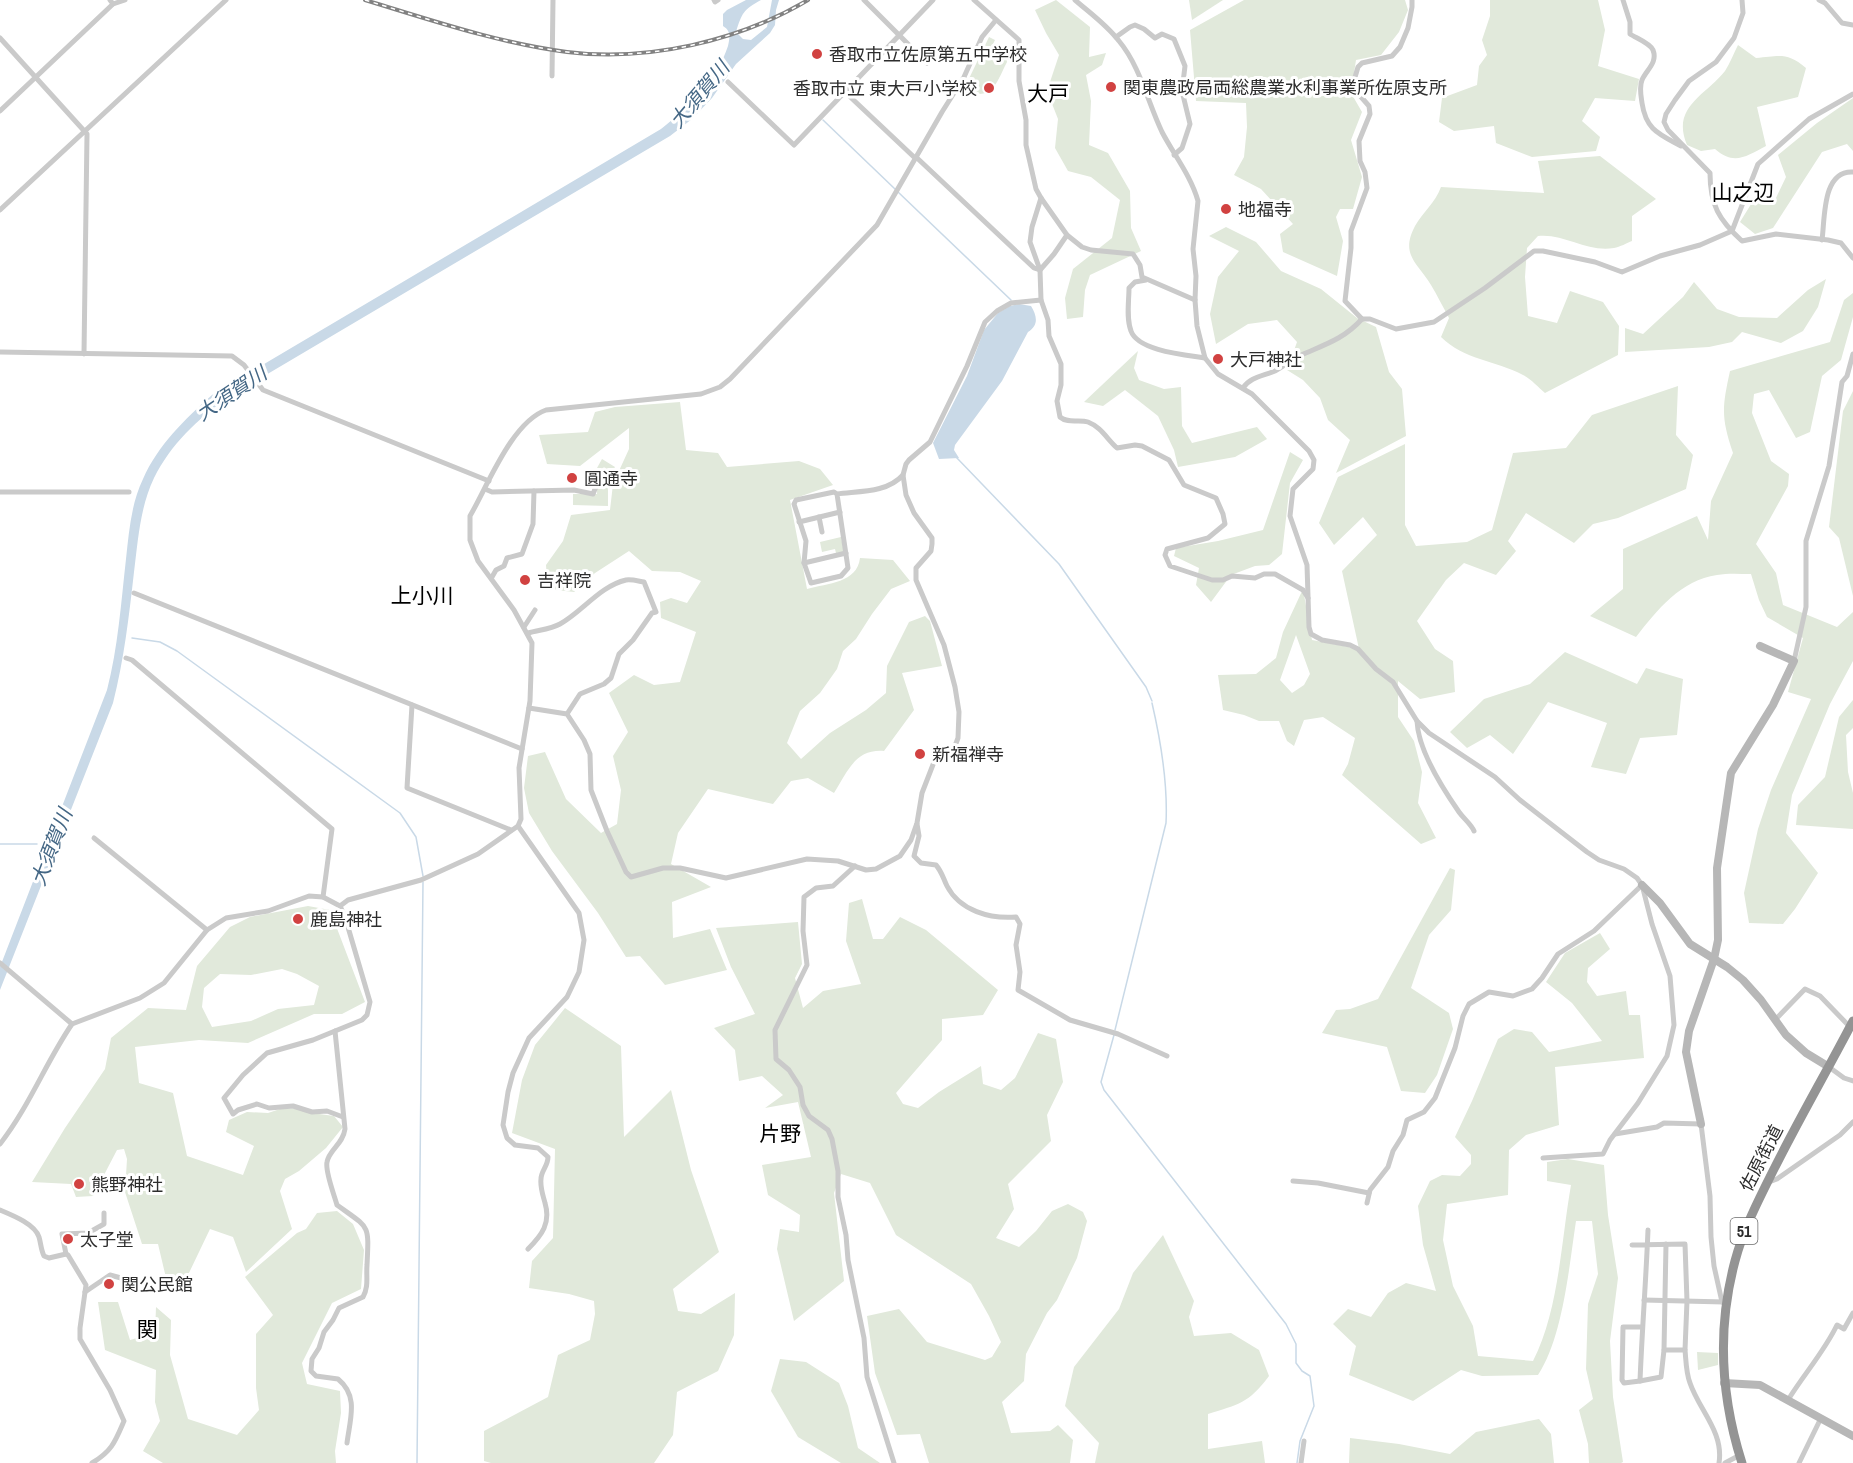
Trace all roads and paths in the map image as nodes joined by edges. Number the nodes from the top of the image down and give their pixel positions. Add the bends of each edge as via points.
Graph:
1 (125, 0) edge
2 (226, 0) edge
3 (553, 0) edge
4 (864, 0) edge
5 (933, 0) edge
6 (974, 0) edge
7 (1075, 0) edge
8 (1412, 0) edge
9 (1623, 0) edge
10 (1742, 0) edge
11 (1819, 0) edge
12 (112, 2) edge
13 (996, 20) junction
14 (1853, 25) edge
15 (898, 35) junction
16 (0, 38) edge
17 (1116, 38) junction
18 (927, 63) dead end
19 (552, 76) dead end
20 (36, 77) junction
21 (728, 82) dead end
22 (845, 92) junction
23 (1853, 94) edge
24 (0, 111) edge
25 (84, 131) junction
26 (1685, 148) junction
27 (1174, 155) junction
28 (915, 157) junction
29 (1853, 172) edge
30 (1041, 198) junction
31 (0, 210) edge
32 (1732, 231) junction
33 (1067, 235) junction
34 (1822, 240) junction
35 (1853, 258) edge
36 (1040, 270) junction
37 (1146, 280) junction
38 (1041, 300) junction
39 (1195, 300) junction
40 (1362, 319) junction
41 (0, 352) edge
42 (84, 354) junction
43 (1853, 354) edge
44 (1205, 358) junction
45 (1243, 388) junction
46 (903, 475) junction
47 (599, 479) dead end
48 (489, 481) junction
49 (485, 489) junction
50 (534, 491) junction
51 (0, 492) edge
52 (129, 492) dead end
53 (837, 494) junction
54 (840, 512) junction
55 (819, 517) junction
56 (799, 522) junction
57 (822, 532) dead end
58 (846, 553) junction
59 (804, 563) junction
60 (492, 577) junction
61 (134, 593) dead end
62 (1309, 600) junction
63 (535, 610) dead end
64 (524, 627) junction
65 (528, 633) junction
66 (1760, 646) dead end
67 (126, 658) dead end
68 (1794, 661) junction
69 (412, 705) junction
70 (529, 708) junction
71 (567, 714) junction
72 (1417, 721) junction
73 (522, 749) junction
74 (917, 823) junction
75 (518, 825) junction
76 (511, 830) junction
77 (1474, 831) dead end
78 (94, 838) dead end
79 (855, 866) junction
80 (1642, 885) junction
81 (323, 897) junction
82 (340, 906) junction
83 (207, 930) junction
84 (1714, 959) junction
85 (0, 963) edge
86 (1775, 1020) junction
87 (72, 1024) junction
88 (1851, 1024) edge
89 (335, 1031) junction
90 (1167, 1056) dead end
91 (1829, 1067) junction
92 (1853, 1081) edge
93 (343, 1117) junction
94 (1853, 1122) edge
95 (1701, 1124) junction
96 (1615, 1134) junction
97 (0, 1144) edge
98 (1543, 1158) dead end
99 (1293, 1181) dead end
100 (1767, 1182) junction
101 (1369, 1193) junction
102 (1367, 1203) dead end
103 (0, 1210) edge
104 (104, 1213) dead end
105 (1648, 1230) dead end
106 (1647, 1244) junction
107 (1666, 1244) junction
108 (1632, 1245) dead end
109 (528, 1249) dead end
110 (66, 1254) junction
111 (150, 1279) dead end
112 (85, 1292) junction
113 (1644, 1300) junction
114 (1665, 1300) junction
115 (1687, 1301) junction
116 (1724, 1302) junction
117 (1853, 1313) edge
118 (1642, 1327) junction
119 (1664, 1350) junction
120 (1685, 1350) junction
121 (1640, 1381) junction
122 (1724, 1383) junction
123 (1788, 1400) junction
124 (1821, 1418) junction
125 (1853, 1436) edge
126 (1304, 1441) dead end
127 (347, 1443) dead end
128 (1741, 1459) edge
129 (92, 1463) edge
130 (894, 1463) edge
131 (1301, 1463) edge
132 (1719, 1463) edge
133 (1725, 1463) edge
134 (1799, 1463) edge

1 - 12 street
2 - 25 street
3 - 19 street
4 - 15 street
5 - 15 street
6 - 13 street
7 - 17 street
8 - 40 street via 1408,28 1400,47 1392,56 1362,63 1353,84 1369,106 1370,114 1359,141 1367,188 1351,231 1345,301
9 - 26 street via 1630,34 1652,47 1654,53 1640,92 1647,123
10 - 26 street via 1743,14 1729,46 1716,62 1689,81 1666,114 1668,130
11 - 14 street via 1842,23
12 - 20 street
13 - 28 street via 982,37 964,77
13 - 30 street via 1019,40 1026,145
15 - 18 street
15 - 22 street
16 - 20 street
17 - 27 street via 1134,67
17 - 27 street via 1135,25 1155,38 1162,34 1174,39 1185,66 1182,91 1190,124 1182,148
20 - 24 street
20 - 25 street
21 - 22 street via 794,145
22 - 28 street
23 - 32 street via 1809,119 1758,164
25 - 31 street
25 - 42 street
26 - 32 street via 1710,173 1713,204
27 - 39 street via 1198,201 1193,249
28 - 36 street
28 - 48 street via 877,225 725,383 701,394 542,412 507,446
29 - 34 street via 1838,176 1827,195
30 - 33 street
30 - 36 street via 1030,242
32 - 34 street via 1744,242 1776,234
32 - 40 street via 1622,272 1595,262 1534,251 1434,322 1396,329
33 - 36 street
33 - 37 street via 1085,248 1133,254 1140,265 1140,275
34 - 35 street via 1841,243
36 - 38 street
37 - 39 street
37 - 44 street via 1129,288 1132,334 1156,348
38 - 46 street via 1011,303 985,322 930,442 909,459
38 - 62 street via 1049,336 1061,364 1057,401 1063,420 1096,426 1117,448 1142,446 1169,460 1184,485 1214,495 1220,505 1225,524 1212,536 1167,549 1165,555 1170,566 1212,580 1275,574 1303,590
39 - 44 street
40 - 45 street via 1323,348 1251,379
41 - 42 street
42 - 48 street via 237,359 263,390
43 - 68 street via 1842,382 1829,466 1806,541 1806,607
44 - 45 street via 1218,374
45 - 62 street via 1314,460 1313,469 1293,489 1290,516 1307,565
46 - 53 street via 879,489
46 - 74 street via 914,513 932,538 931,551 916,568 916,580 944,645 959,712 955,746 934,762 922,793
47 - 50 street via 593,494 574,490
48 - 49 street
49 - 50 street
49 - 60 street via 470,516 469,526 478,561
50 - 60 street via 533,524 522,554 507,558
51 - 52 street
53 - 54 street
53 - 56 street via 796,500
54 - 55 street
54 - 58 street
55 - 56 street
55 - 57 street
56 - 59 street via 806,541
58 - 59 street
58 - 59 street via 848,568 841,576 815,583 810,583
60 - 64 street
61 - 69 street
62 - 72 street via 1311,634 1358,649 1393,682
63 - 64 street
64 - 65 street
65 - 70 street via 532,643
65 - 71 street via 557,626 619,583 644,582 656,612 652,612 619,654 611,678 580,694
66 - 68 street
67 - 81 street via 332,829
68 - 84 street via 1773,705 1731,773 1717,868 1719,932
69 - 73 street
69 - 76 street via 407,788
70 - 71 street
70 - 73 street
71 - 79 street via 590,754 591,790 631,877 663,868 680,868 726,878 807,859
72 - 77 street via 1429,762
72 - 80 street via 1441,742 1495,777 1587,852 1624,869
73 - 75 street via 522,814
74 - 79 street via 900,856 876,868
74 - 90 street via 919,836 914,856 921,863 936,865 955,898 984,914 1016,917 1020,924 1016,945 1018,990 1070,1020 1118,1034
75 - 76 street
75 - 109 street via 579,913 584,940 579,972 567,997 530,1038 508,1092 503,1125 507,1138 515,1145 538,1148 548,1157 541,1180 546,1223 543,1233
76 - 82 street via 478,854 421,880 348,900
78 - 83 street
79 - 130 street via 833,886 816,888 804,897 807,965 774,1039 776,1059 800,1087 807,1113 828,1130 832,1139 867,1377
80 - 84 street via 1685,938
80 - 96 street via 1670,976 1673,1038 1667,1056
80 - 101 street via 1594,931 1558,954 1532,989 1513,996 1489,992 1469,1004 1436,1098 1424,1112 1407,1120 1388,1167
81 - 82 street
81 - 83 street via 309,896 268,911 226,918
82 - 89 street via 370,1007 365,1018
83 - 87 street via 164,983 140,998
84 - 86 street via 1743,980
84 - 95 street via 1686,1052
85 - 87 street
86 - 88 street via 1805,989 1820,996
86 - 91 street via 1806,1053
87 - 97 street via 18,1120
88 - 91 highway, 佐原街道 / 51
89 - 93 street
89 - 93 street via 263,1055 224,1098 233,1114 257,1104 327,1111
91 - 92 street
91 - 100 highway, 佐原街道 / 51
93 - 127 street via 344,1137 327,1161 327,1168 337,1205 357,1217 368,1234 368,1283 363,1297 339,1308 322,1336 311,1368 316,1376 338,1379 350,1392
94 - 100 street via 1777,1179
95 - 96 street via 1664,1123
95 - 116 street via 1713,1258
96 - 98 street via 1603,1154
99 - 101 street
100 - 116 highway, 佐原街道 / 51 via 1744,1232
101 - 102 street
103 - 110 street via 36,1231 44,1256
104 - 110 street via 104,1224 88,1233 62,1234
105 - 106 street
106 - 107 street
106 - 108 street
106 - 113 street
107 - 114 street
107 - 115 street via 1684,1244
110 - 112 street via 79,1270
111 - 112 street via 129,1285 110,1275
112 - 129 street via 80,1340 124,1421 113,1446
113 - 114 street
113 - 118 street
114 - 115 street
114 - 119 street
115 - 116 street
115 - 120 street
116 - 122 highway, 佐原街道 / 51
117 - 123 street via 1844,1329 1837,1325 1826,1348
118 - 121 street
118 - 121 street via 1623,1327 1622,1380
119 - 120 street
119 - 121 street via 1661,1377
120 - 132 street via 1689,1382 1719,1442
122 - 123 street via 1760,1385
122 - 128 highway, 佐原街道 / 51
123 - 124 street
124 - 125 street
124 - 134 street
126 - 131 street
128 - 133 street

